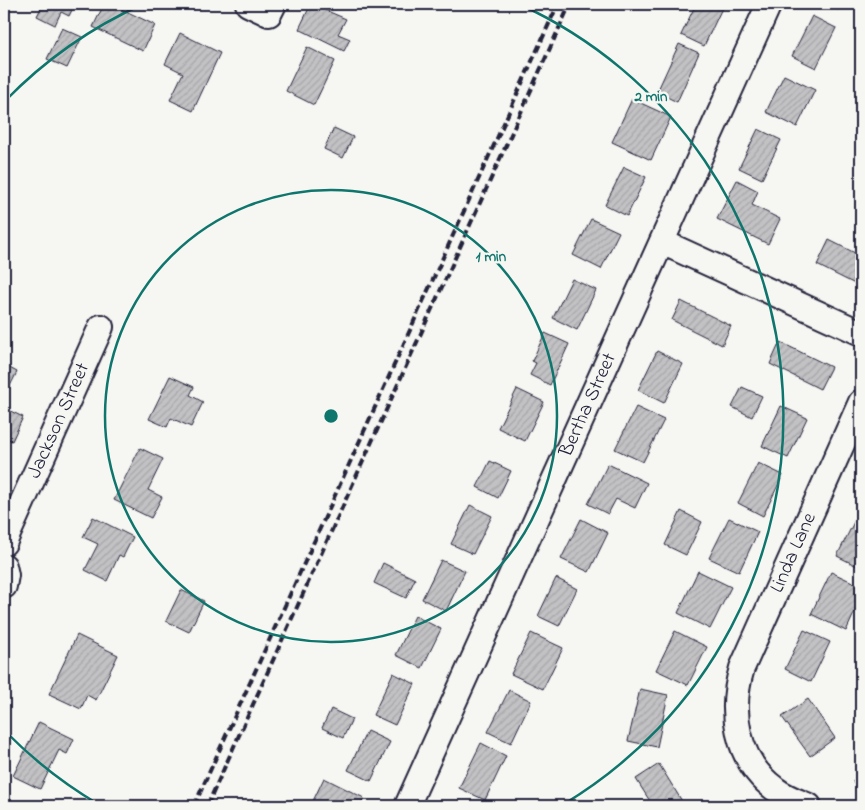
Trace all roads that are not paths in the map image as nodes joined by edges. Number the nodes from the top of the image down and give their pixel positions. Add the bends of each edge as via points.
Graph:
1 (248, 4) edge
2 (769, 4) edge
3 (271, 9) edge
4 (662, 242) junction
5 (101, 326) dead end
6 (861, 332) edge
7 (861, 402) edge
8 (4, 543) edge
9 (4, 566) edge
10 (4, 586) edge
11 (407, 806) edge
12 (809, 806) edge

1 - 3 street
2 - 4 street, Bertha Street
4 - 6 street
4 - 11 street, Bertha Street
5 - 8 street, Jackson Street
7 - 12 street, Linda Lane via 737,683 735,707 746,755 775,789
9 - 10 street

